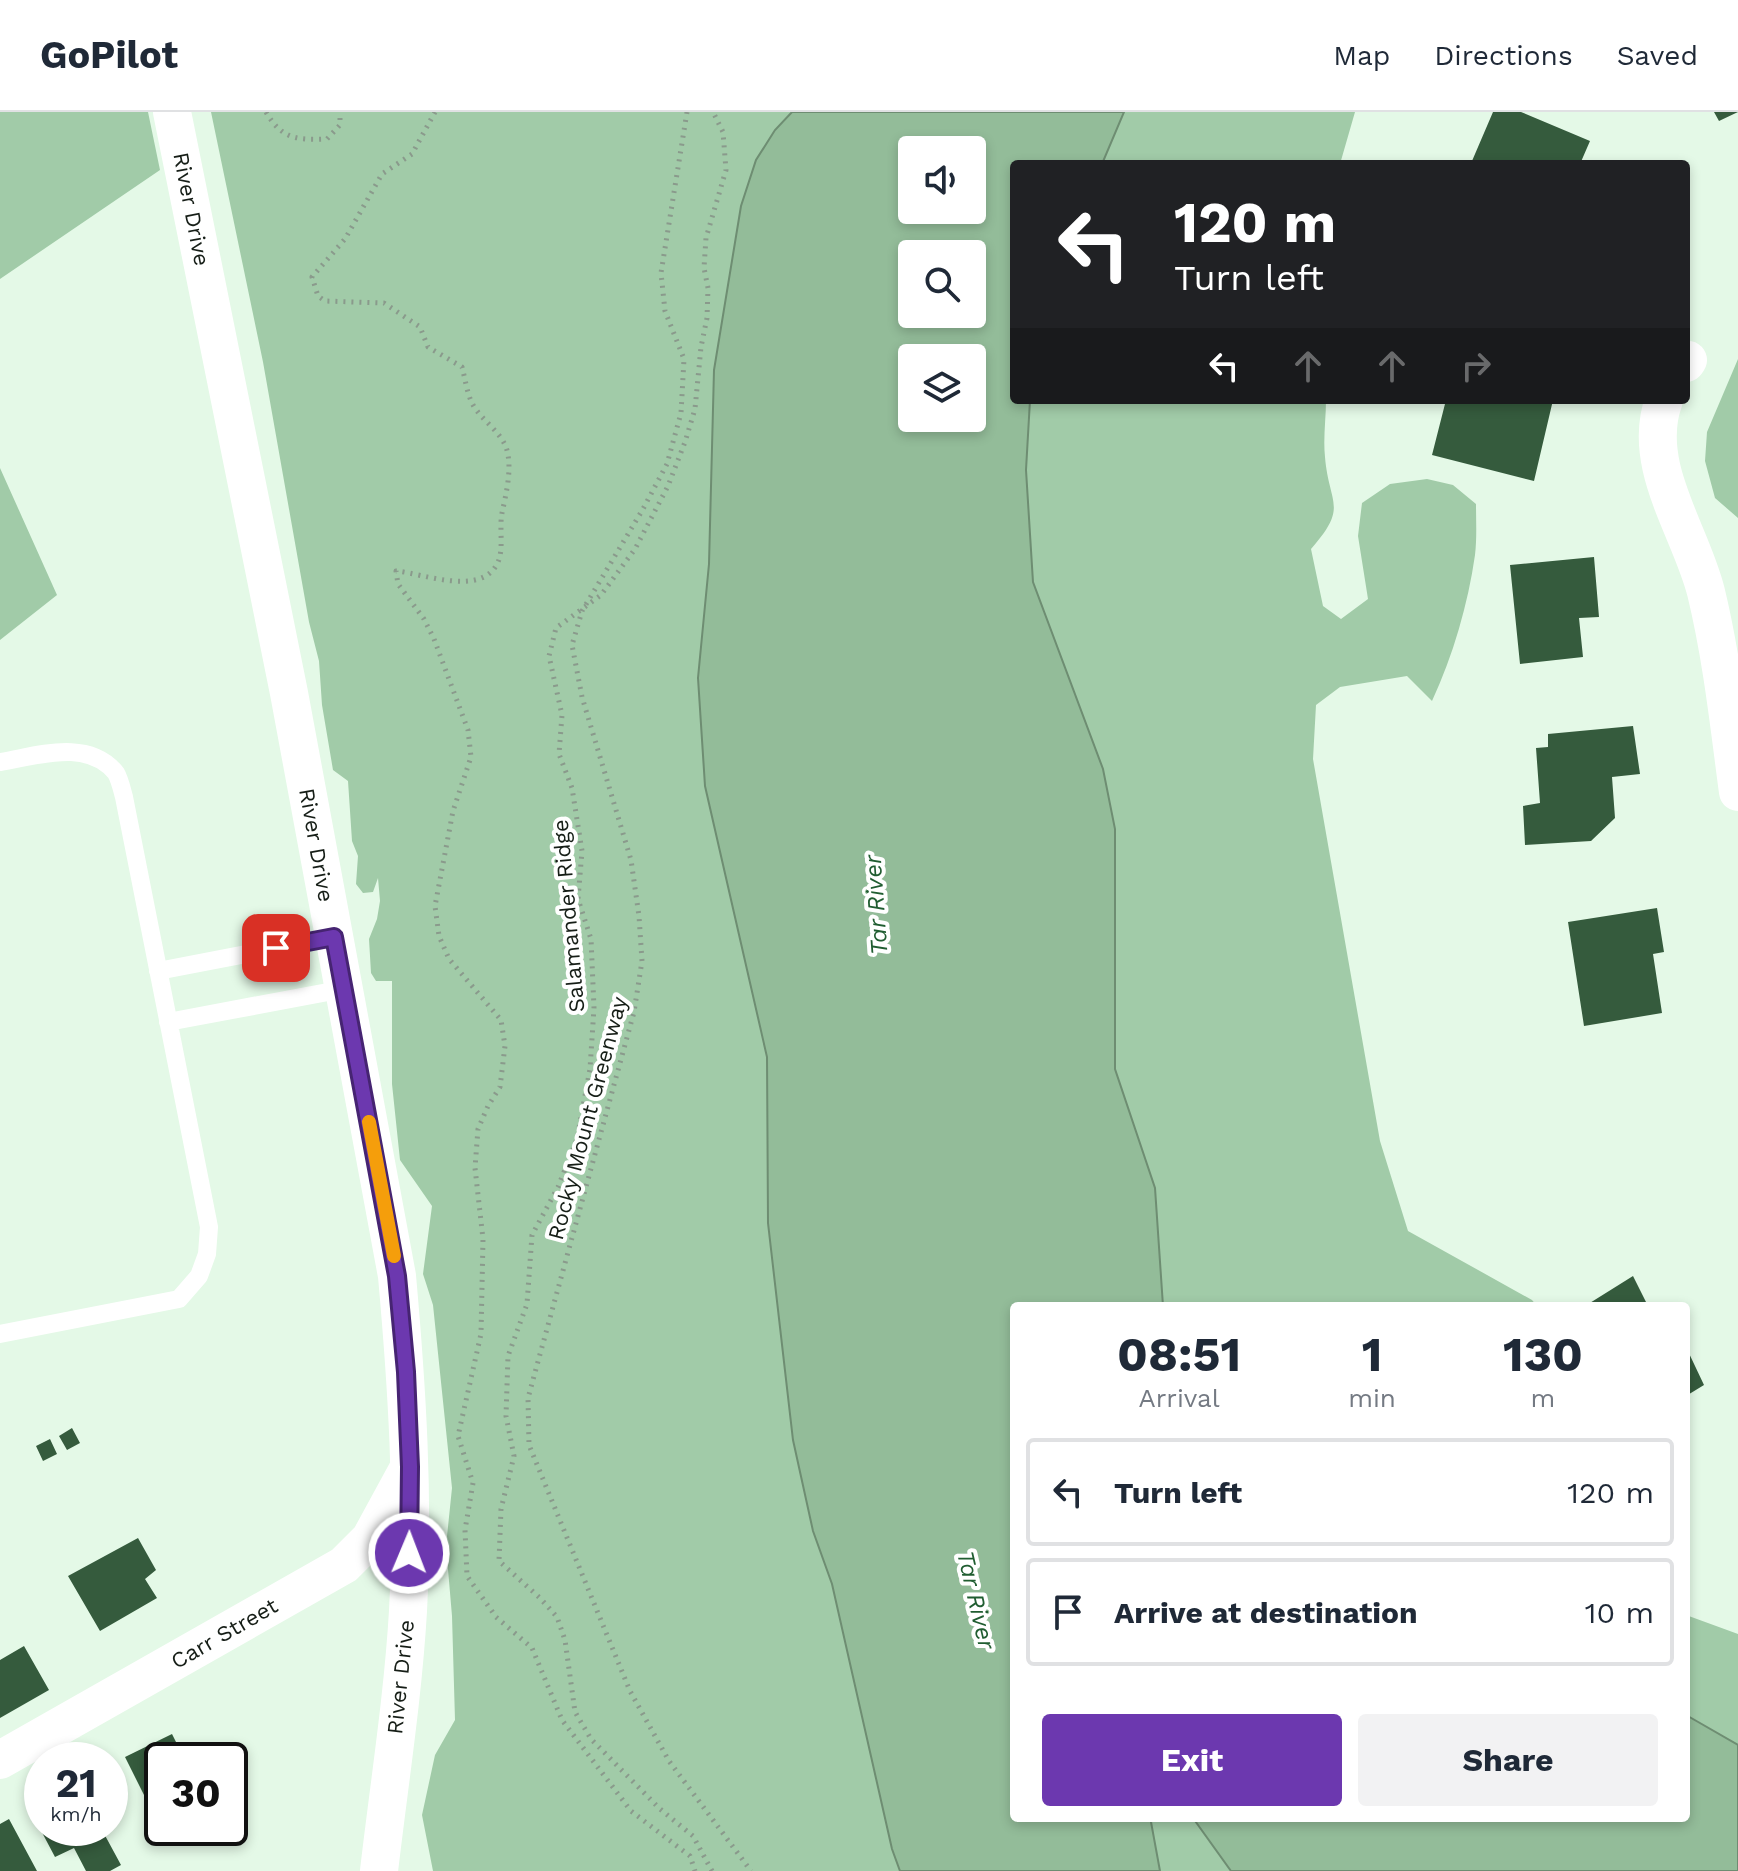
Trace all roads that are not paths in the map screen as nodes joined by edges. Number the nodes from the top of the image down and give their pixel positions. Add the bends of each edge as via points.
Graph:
1 (172, 112) edge
2 (1663, 404) edge
3 (0, 762) edge
4 (1738, 792) edge
5 (334, 937) junction
6 (158, 971) junction
7 (344, 989) junction
8 (168, 1022) junction
9 (0, 1334) edge
10 (410, 1467) junction
11 (0, 1760) edge
12 (379, 1871) edge

1 - 5 street, River Drive
2 - 4 street via 1658,448 1706,591
3 - 6 lane via 69,751 87,754 117,775
5 - 6 lane
5 - 7 street, River Drive
6 - 8 lane
7 - 8 lane
7 - 10 street, River Drive via 397,1276
8 - 9 lane via 209,1227 199,1276 179,1299
10 - 11 street, Carr Street via 370,1539 344,1565
10 - 12 street, River Drive via 408,1611

